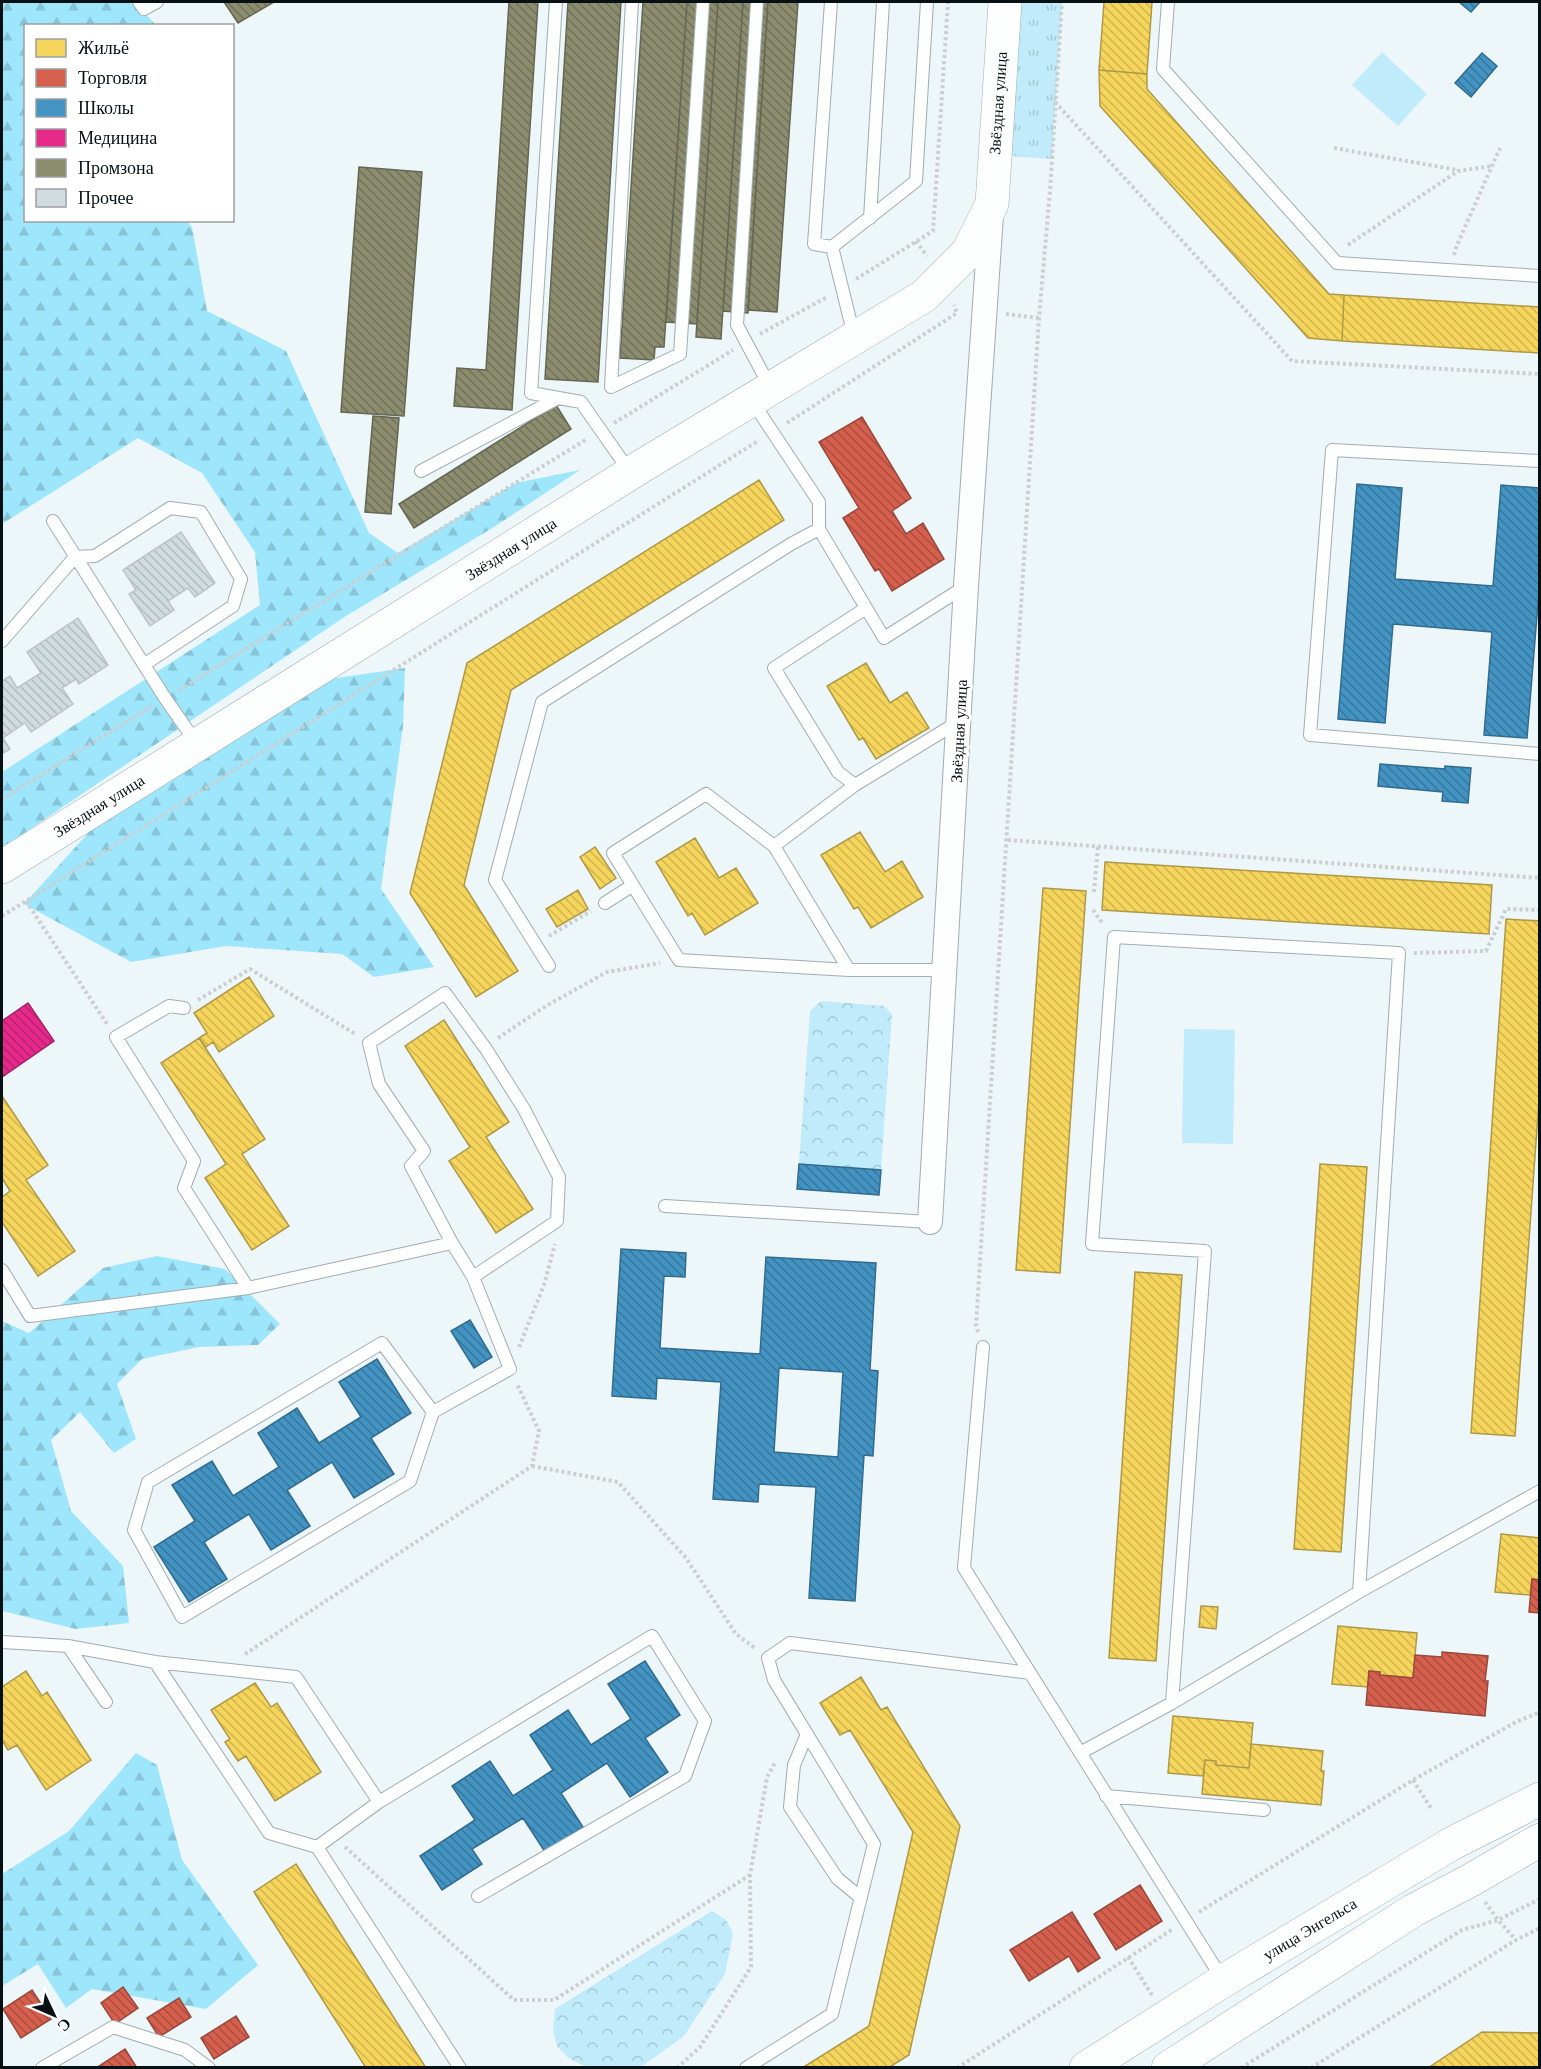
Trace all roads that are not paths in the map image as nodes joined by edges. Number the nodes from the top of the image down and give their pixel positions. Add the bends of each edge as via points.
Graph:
1 (140, 2) edge
2 (156, 2) edge
3 (556, 2) edge
4 (633, 2) edge
5 (703, 2) edge
6 (757, 2) edge
7 (831, 2) edge
8 (883, 2) edge
9 (927, 2) edge
10 (1005, 2) edge
11 (1168, 2) edge
12 (992, 204) junction
13 (870, 218) junction
14 (832, 248) junction
15 (1539, 276) edge
16 (855, 338) junction
17 (761, 394) junction
18 (558, 398) junction
19 (1539, 461) edge
20 (421, 471) dead end
21 (631, 473) junction
22 (53, 521) dead end
23 (819, 529) junction
24 (75, 557) junction
25 (966, 586) junction
26 (866, 608) junction
27 (2, 641) edge
28 (145, 664) junction
29 (960, 721) junction
30 (197, 745) junction
31 (1539, 754) edge
32 (855, 785) junction
33 (774, 846) junction
34 (2, 867) edge
35 (633, 885) junction
36 (605, 903) road end
37 (549, 966) dead end
38 (849, 970) junction
39 (945, 970) junction
40 (184, 1008) road end
41 (665, 1206) dead end
42 (930, 1222) joint
43 (452, 1243) junction
44 (2, 1270) edge
45 (473, 1277) junction
46 (248, 1288) junction
47 (983, 1347) road end
48 (433, 1412) junction
49 (1539, 1491) edge
50 (1359, 1592) junction
51 (2, 1642) edge
52 (68, 1646) junction
53 (155, 1662) junction
54 (1030, 1672) junction
55 (106, 1702) dead end
56 (1172, 1703) junction
57 (807, 1734) junction
58 (1080, 1753) junction
59 (1106, 1796) junction
60 (1539, 1799) edge
61 (380, 1802) junction
62 (1264, 1810) dead end
63 (1539, 1840) edge
64 (317, 1847) junction
65 (478, 1896) dead end
66 (861, 1898) junction
67 (1223, 1981) junction
68 (42, 2067) edge
69 (209, 2067) edge
70 (460, 2067) edge
71 (746, 2067) edge
72 (1086, 2067) edge
73 (1168, 2067) edge

1 - 2 lane via 144,9
3 - 18 lane via 531,393
4 - 5 lane via 611,387 680,354
6 - 17 lane via 737,326
7 - 14 lane via 814,244
8 - 13 lane
9 - 13 lane via 916,181
10 - 12 street, Звёздная улица
11 - 15 lane via 1163,69 1337,263
12 - 16 street, Звёздная улица via 968,252 924,296
12 - 25 street, Звёздная улица
13 - 14 lane
14 - 16 lane
16 - 17 street, Звёздная улица
17 - 21 street, Звёздная улица
17 - 23 lane via 773,432 819,502
18 - 20 lane
18 - 21 lane via 581,402
19 - 31 lane via 1332,450 1310,735
21 - 30 street, Звёздная улица
22 - 24 lane
23 - 26 lane
23 - 37 lane via 542,702 495,880
24 - 27 lane
24 - 28 lane
24 - 28 lane via 95,556 170,508 201,512 241,579 233,606
25 - 26 lane via 884,638
25 - 29 street, Звёздная улица
26 - 32 lane via 774,668 838,772
28 - 30 lane
29 - 32 lane
29 - 39 street, Звёздная улица
30 - 34 street, Звёздная улица
32 - 33 lane
33 - 35 lane via 706,794 613,853
33 - 38 lane
35 - 36 lane
35 - 38 lane via 679,960
38 - 39 lane
39 - 42 street, Звёздная улица
40 - 46 lane via 169,1006 116,1037 194,1161 184,1188
41 - 42 lane
43 - 45 lane
43 - 45 lane via 411,1166 423,1151 379,1084 369,1043 445,993 524,1109 559,1178 557,1221
43 - 46 lane
44 - 46 lane via 30,1316
45 - 48 lane via 510,1369
47 - 54 lane via 964,1568
48 - 48 lane via 410,1481 183,1617 134,1530 148,1482 382,1343
49 - 50 lane
50 - 56 lane
50 - 56 lane via 1399,953 1113,938 1092,1244 1205,1251
51 - 52 lane
52 - 53 lane
52 - 55 lane
53 - 61 lane via 296,1677
53 - 64 lane via 269,1833
54 - 57 lane via 790,1643 768,1658 774,1680
54 - 58 lane
56 - 58 lane
57 - 66 lane via 874,1844
57 - 66 lane via 794,1765 790,1807 837,1878
58 - 59 lane
59 - 62 lane
59 - 67 lane
60 - 67 street, улица Энгельса via 1451,1844
61 - 64 lane
61 - 65 lane via 652,1636 705,1721 685,1776
63 - 73 street via 1414,1910
64 - 70 lane
66 - 71 lane via 832,2014
67 - 72 street, улица Энгельса
68 - 69 lane via 113,2027 185,2050

